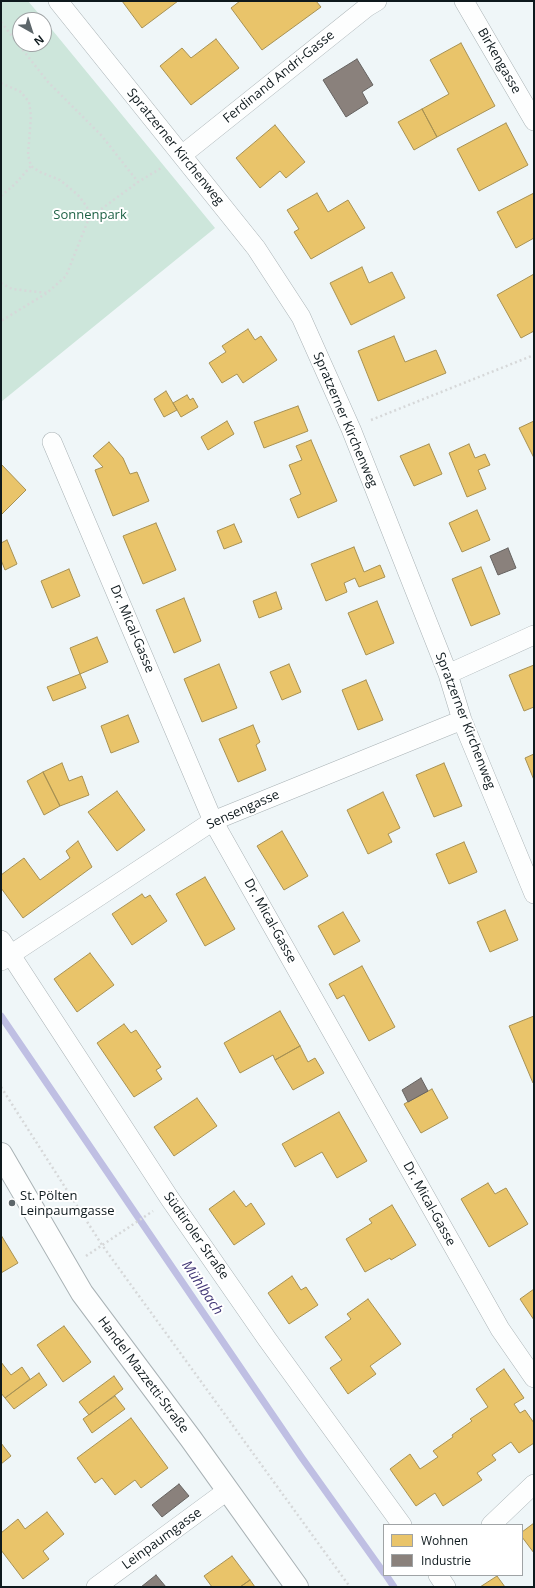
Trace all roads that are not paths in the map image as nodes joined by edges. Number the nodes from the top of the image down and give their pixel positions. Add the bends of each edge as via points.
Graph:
1 (58, 1) edge
2 (464, 1) edge
3 (369, 3) edge
4 (534, 121) edge
5 (182, 155) junction
6 (52, 442) dead end
7 (534, 635) edge
8 (448, 674) junction
9 (462, 720) junction
10 (213, 821) junction
11 (534, 894) edge
12 (4, 952) edge
13 (1, 1154) edge
14 (534, 1378) edge
15 (534, 1484) edge
16 (228, 1490) junction
17 (401, 1524) edge
18 (492, 1524) edge
19 (96, 1587) edge
20 (297, 1587) edge

1 - 5 street, Spratzerner Kirchenweg
2 - 4 street, Birkengasse
3 - 5 street, Ferdinand Andri-Gasse
5 - 8 street, Spratzerner Kirchenweg via 256,248 301,317 351,429
6 - 10 street, Dr. Mical-Gasse
7 - 8 street
8 - 9 street, Spratzerner Kirchenweg
9 - 10 street, Sensengasse
9 - 11 street, Spratzerner Kirchenweg
10 - 12 street, Sensengasse
10 - 14 street, Dr. Mical-Gasse via 500,1329
12 - 17 street, Südtiroler Straße via 170,1200
13 - 16 street, Handel Mazzetti-Straße via 82,1293
15 - 18 street
16 - 19 street, Leinpaumgasse
16 - 20 street, Handel Mazzetti-Straße

